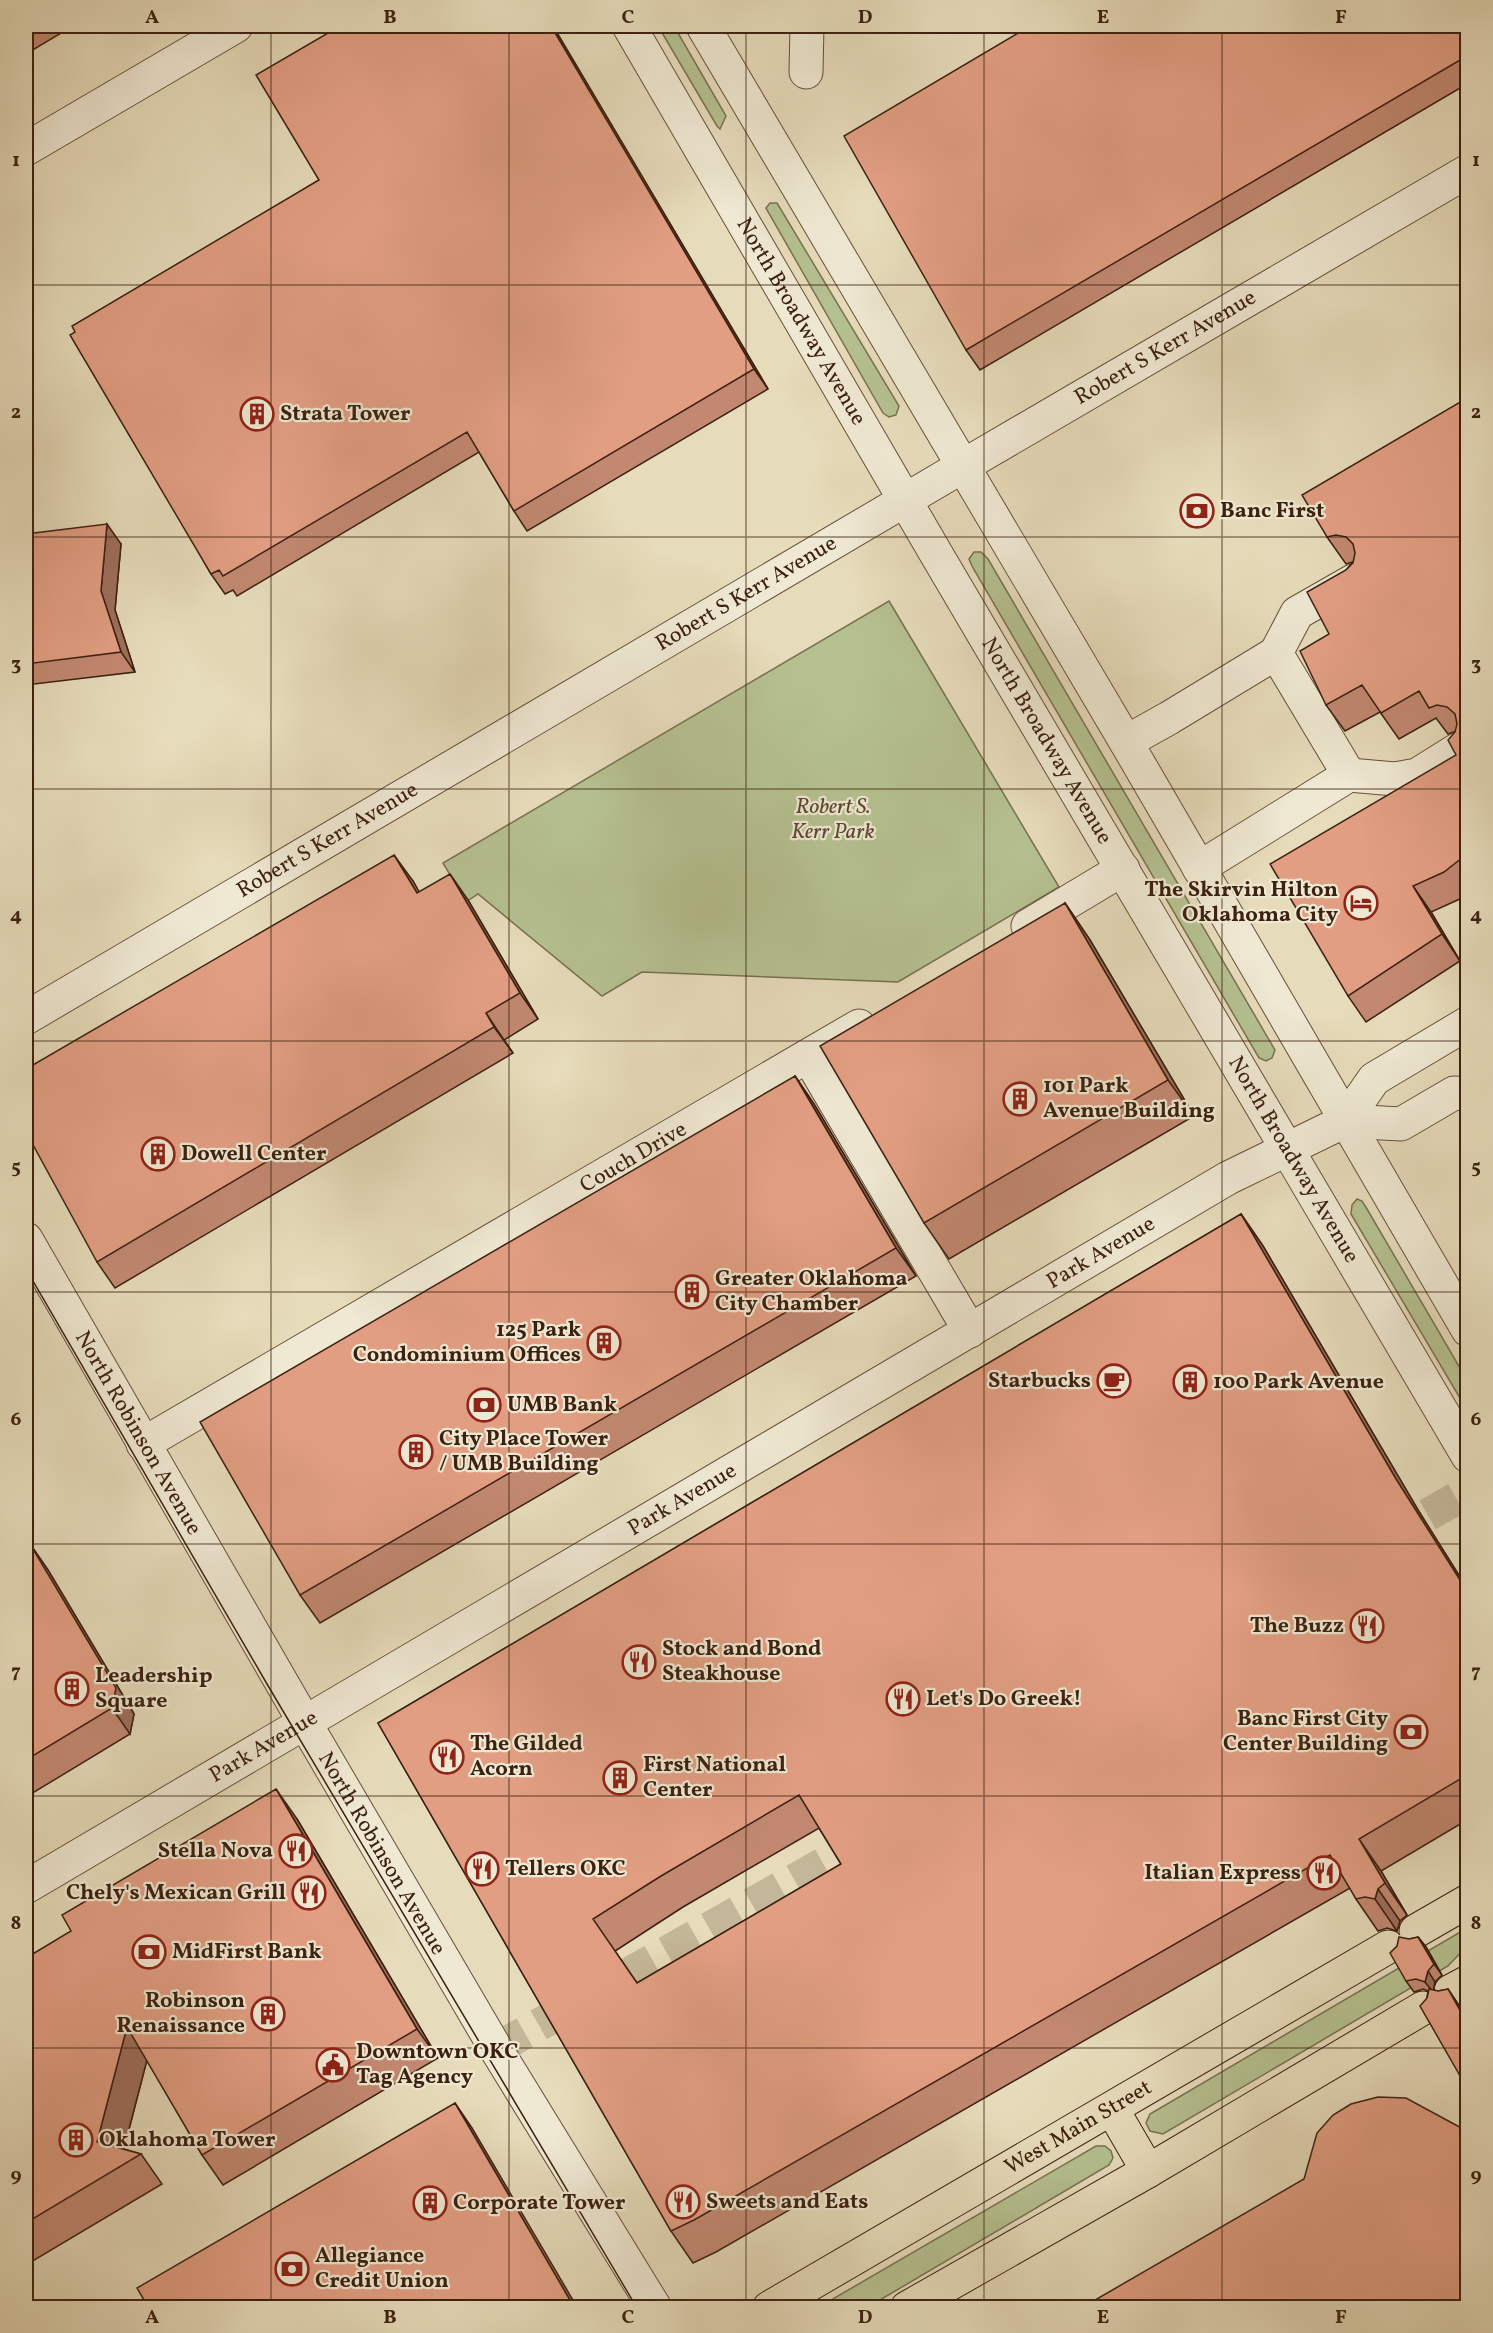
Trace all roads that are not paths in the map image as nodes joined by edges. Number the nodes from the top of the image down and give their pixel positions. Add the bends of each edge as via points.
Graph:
1 (236, 26) edge
2 (628, 26) edge
3 (703, 26) edge
4 (807, 26) edge
5 (806, 72) dead end
6 (26, 149) edge
7 (1467, 171) edge
8 (963, 465) junction
9 (905, 500) junction
10 (1355, 580) edge
11 (1276, 653) junction
12 (1126, 742) junction
13 (1457, 750) edge
14 (1349, 775) junction
15 (1199, 868) junction
16 (1123, 869) junction
17 (1000, 942) edge
18 (889, 1008) edge
19 (26, 1018) edge
20 (1467, 1023) edge
21 (808, 1056) junction
22 (1467, 1094) edge
23 (1345, 1121) junction
24 (1287, 1149) junction
25 (26, 1239) edge
26 (1467, 1330) edge
27 (970, 1331) junction
28 (143, 1444) junction
29 (1467, 1456) edge
30 (305, 1723) junction
31 (26, 1887) edge
32 (1467, 1901) edge
33 (1416, 1931) dead end
34 (1388, 1947) dead end
35 (1423, 2008) edge
36 (1112, 2109) junction
37 (1148, 2171) junction
38 (655, 2307) edge
39 (769, 2307) edge
40 (907, 2307) edge

1 - 6 street
2 - 9 street, North Broadway Avenue
3 - 8 street
4 - 5 street
7 - 8 street, Robert S Kerr Avenue
8 - 9 street, Robert S Kerr Avenue
8 - 12 street
9 - 16 street, North Broadway Avenue
9 - 19 street, Robert S Kerr Avenue
10 - 11 street via 1297,613
11 - 12 street
11 - 14 street
12 - 15 street
13 - 14 street via 1417,775 1395,779
14 - 15 street
15 - 23 street
16 - 17 street
16 - 24 street, North Broadway Avenue
18 - 21 street, Couch Drive
20 - 23 street, Park Avenue via 1374,1079
21 - 27 street
21 - 28 street, Couch Drive
22 - 23 street, Park Avenue via 1454,1093 1401,1124
23 - 24 street, Park Avenue
23 - 26 street
24 - 27 street, Park Avenue via 1228,1178
24 - 29 street, North Broadway Avenue
25 - 28 street, North Robinson Avenue
27 - 30 street, Park Avenue
28 - 30 street, North Robinson Avenue
30 - 31 street, Park Avenue
30 - 38 street, North Robinson Avenue via 496,2049
32 - 33 main road
34 - 36 main road, West Main Street
35 - 37 main road
36 - 37 main road
36 - 39 main road, West Main Street
37 - 40 main road

